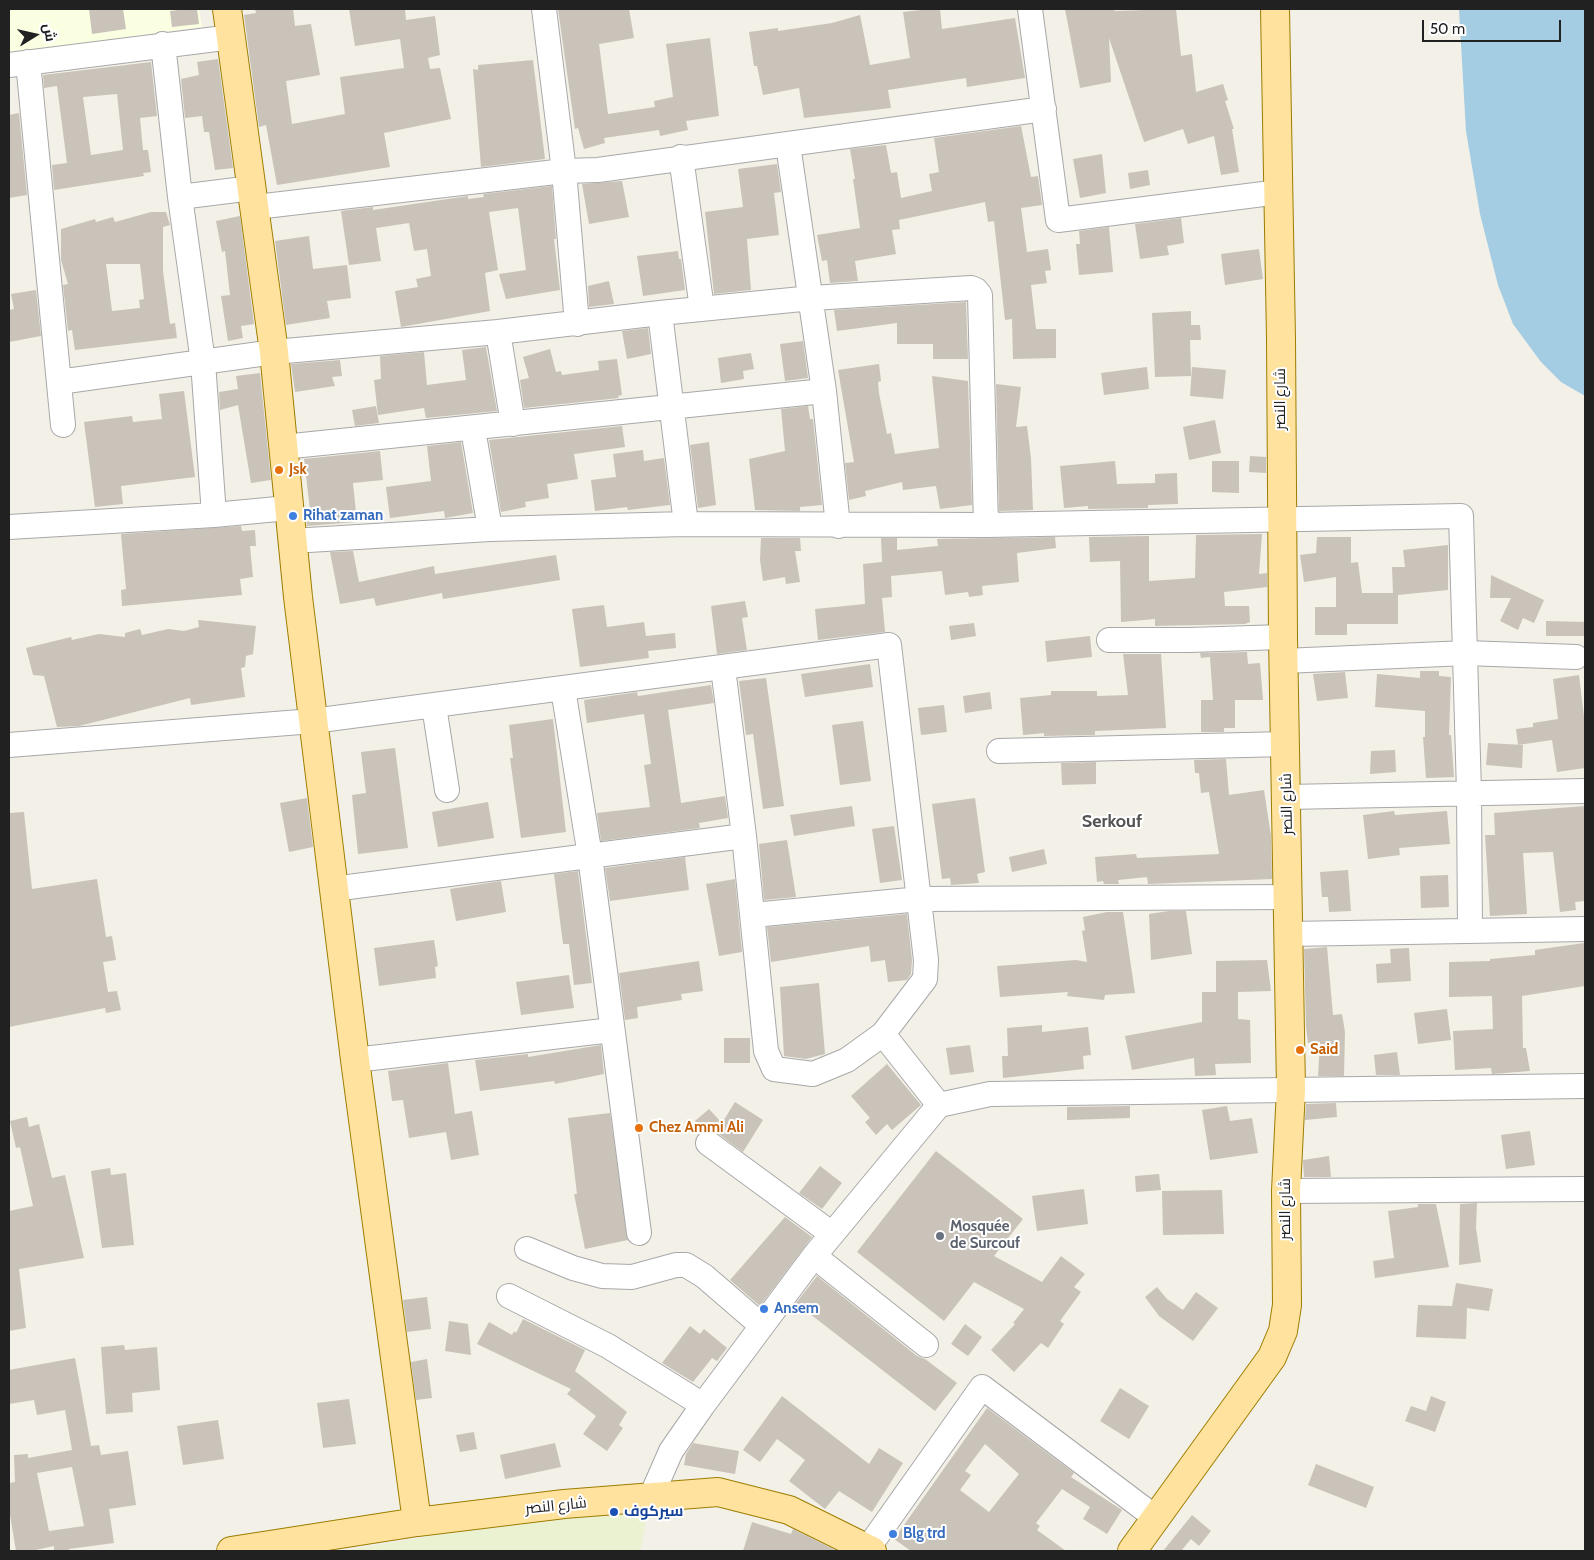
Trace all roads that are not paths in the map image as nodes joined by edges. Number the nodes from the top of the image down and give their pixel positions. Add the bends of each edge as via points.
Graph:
1 (227, 9) edge
2 (544, 9) edge
3 (1030, 9) edge
4 (1276, 9) edge
5 (232, 37) junction
6 (163, 44) junction
7 (19, 63) edge
8 (1044, 109) junction
9 (788, 145) junction
10 (681, 157) junction
11 (564, 171) junction
12 (1279, 192) junction
13 (180, 197) junction
14 (254, 197) junction
15 (812, 298) junction
16 (702, 309) junction
17 (660, 313) junction
18 (577, 324) junction
19 (498, 332) junction
20 (274, 352) junction
21 (203, 362) junction
22 (59, 382) junction
23 (824, 391) junction
24 (673, 407) junction
25 (513, 424) junction
26 (63, 425) dead end
27 (473, 429) junction
28 (283, 447) junction
29 (288, 508) junction
30 (214, 516) junction
31 (1282, 520) junction
32 (686, 524) junction
33 (986, 525) junction
34 (838, 526) junction
35 (9, 527) edge
36 (490, 529) junction
37 (292, 541) junction
38 (1109, 640) dead end
39 (1283, 649) junction
40 (1466, 653) junction
41 (1576, 657) dead end
42 (723, 668) junction
43 (563, 689) junction
44 (434, 706) junction
45 (313, 721) junction
46 (1286, 744) junction
47 (9, 745) edge
48 (999, 751) dead end
49 (447, 790) dead end
50 (1585, 790) edge
51 (1469, 792) junction
52 (1286, 797) junction
53 (744, 836) junction
54 (590, 856) junction
55 (333, 889) junction
56 (1288, 897) junction
57 (920, 899) junction
58 (753, 915) junction
59 (1585, 929) edge
60 (1470, 932) junction
61 (1288, 934) junction
62 (612, 1030) junction
63 (883, 1034) junction
64 (354, 1060) junction
65 (1585, 1086) edge
66 (1291, 1089) junction
67 (939, 1105) junction
68 (708, 1143) dead end
69 (1585, 1189) edge
70 (1286, 1191) junction
71 (639, 1233) dead end
72 (832, 1234) junction
73 (527, 1249) dead end
74 (814, 1256) junction
75 (510, 1296) dead end
76 (762, 1326) junction
77 (926, 1345) dead end
78 (703, 1405) junction
79 (650, 1499) junction
80 (1156, 1518) junction
81 (417, 1522) junction
82 (869, 1550) edge
83 (231, 1551) edge
84 (1132, 1551) edge

1 - 5 main road
2 - 11 street
3 - 8 street
4 - 12 main road, شارع النصر
5 - 6 street
5 - 14 main road
6 - 7 street
6 - 13 street
7 - 22 street
8 - 9 street
8 - 12 street via 1058,220
9 - 10 street
9 - 15 street
10 - 11 street via 598,170
10 - 16 street
11 - 14 street
11 - 18 street
12 - 31 main road, شارع النصر
13 - 14 street
13 - 21 street
14 - 20 main road
15 - 16 street
15 - 23 street
15 - 33 street via 976,290 980,296
16 - 17 street
17 - 18 street
17 - 24 street
18 - 19 street
19 - 20 street
19 - 25 street
20 - 21 street
20 - 28 main road
21 - 22 street
21 - 30 street
22 - 26 street
23 - 24 street
23 - 34 street
24 - 25 street
24 - 32 street
25 - 27 street
27 - 28 street
27 - 36 street
28 - 29 main road
29 - 30 street
29 - 37 main road
30 - 35 street
31 - 33 street
31 - 39 main road, شارع النصر
31 - 40 street via 1461,516
32 - 34 street
32 - 36 street
33 - 34 street
36 - 37 street
37 - 45 main road
38 - 39 street via 1189,640
39 - 40 street
39 - 46 main road, شارع النصر
40 - 41 street
40 - 51 street
42 - 43 street
42 - 53 street
42 - 57 street via 889,645
43 - 44 street
43 - 54 street
44 - 45 street
44 - 49 street
45 - 47 street
45 - 55 main road
46 - 48 street
46 - 52 main road, شارع النصر
50 - 51 street
51 - 52 street
51 - 60 street
52 - 56 main road, شارع النصر
53 - 54 street
53 - 58 street
54 - 55 street
54 - 62 street
55 - 64 main road
56 - 57 street
56 - 61 main road, شارع النصر
57 - 58 street
57 - 63 street via 925,979
58 - 63 street via 766,1051 774,1069 813,1074 848,1060
59 - 60 street
60 - 61 street
61 - 66 main road, شارع النصر
62 - 64 street
62 - 71 street
63 - 67 street
64 - 81 main road
65 - 66 street
66 - 67 street via 990,1094
66 - 70 main road, شارع النصر
67 - 72 street
68 - 72 street
69 - 70 street
70 - 80 main road, شارع النصر via 1287,1305 1283,1331 1272,1357
72 - 74 street
73 - 76 street via 602,1276 632,1276 686,1265 704,1276
74 - 76 street
74 - 77 street
75 - 78 street via 608,1346
76 - 78 street
78 - 79 street via 671,1451
79 - 81 main road, شارع النصر via 564,1504
79 - 82 main road, شارع النصر via 718,1492 789,1510
80 - 82 street via 982,1387
80 - 84 main road, شارع النصر
81 - 83 main road, شارع النصر

